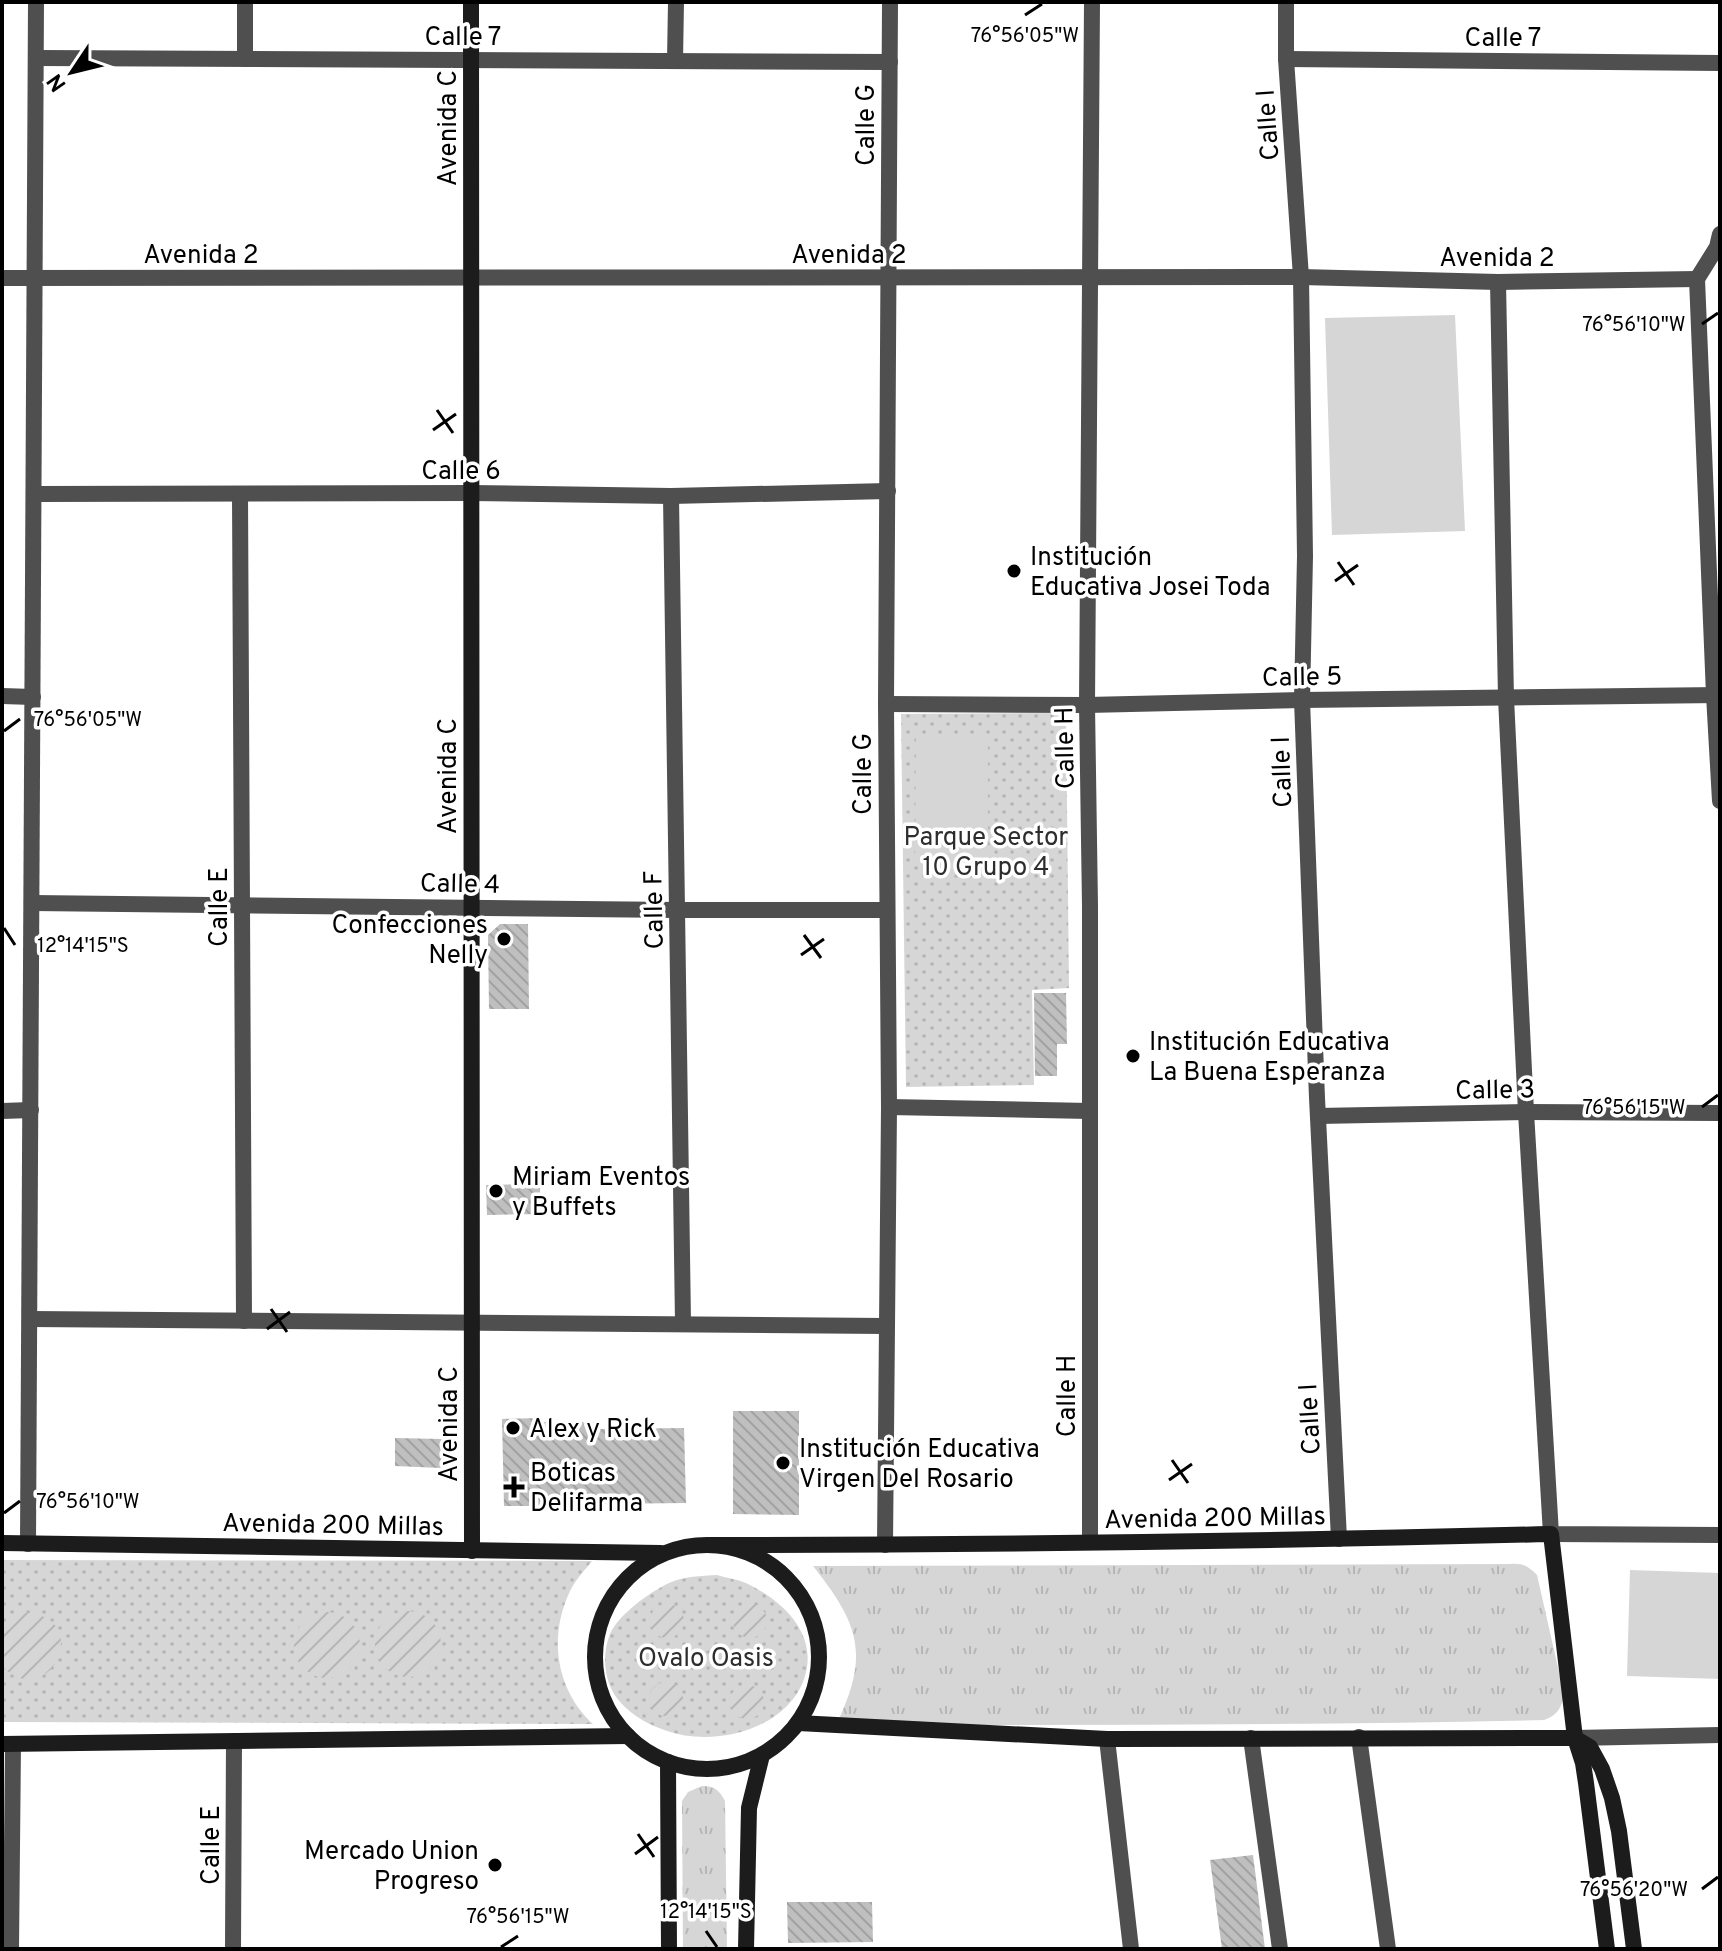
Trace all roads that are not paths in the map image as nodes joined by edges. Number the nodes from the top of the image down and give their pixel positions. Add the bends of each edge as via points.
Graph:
1 (36, 2) edge
2 (245, 2) edge
3 (471, 2) edge
4 (676, 2) edge
5 (890, 2) edge
6 (1092, 2) edge
7 (1286, 2) edge
8 (36, 58) junction
9 (245, 59) junction
10 (1286, 59) junction
11 (471, 60) junction
12 (675, 61) junction
13 (890, 62) junction
14 (1720, 63) edge
15 (1720, 234) edge
16 (1301, 277) junction
17 (2, 278) edge
18 (35, 278) junction
19 (471, 278) junction
20 (889, 278) junction
21 (1091, 278) junction
22 (1697, 279) junction
23 (1498, 282) junction
24 (888, 491) junction
25 (471, 493) junction
26 (34, 494) junction
27 (240, 494) junction
28 (671, 496) junction
29 (1717, 695) edge
30 (2, 696) edge
31 (33, 697) junction
32 (1506, 698) junction
33 (1302, 700) junction
34 (886, 704) junction
35 (1087, 705) junction
36 (1720, 801) edge
37 (32, 903) junction
38 (242, 905) junction
39 (471, 907) junction
40 (677, 910) junction
41 (887, 910) junction
42 (889, 1107) junction
43 (31, 1110) junction
44 (2, 1111) edge
45 (1090, 1111) junction
46 (1526, 1112) junction
47 (1720, 1113) edge
48 (1318, 1116) junction
49 (30, 1319) junction
50 (244, 1321) junction
51 (472, 1322) junction
52 (683, 1323) junction
53 (886, 1326) junction
54 (1551, 1534) junction
55 (1720, 1535) edge
56 (1339, 1539) junction
57 (1090, 1542) junction
58 (2, 1543) edge
59 (28, 1544) junction
60 (711, 1545) junction
61 (885, 1545) junction
62 (472, 1551) junction
63 (663, 1553) junction
64 (798, 1723) junction
65 (1720, 1735) edge
66 (628, 1736) junction
67 (1359, 1737) junction
68 (1251, 1738) junction
69 (1575, 1738) junction
70 (1107, 1739) junction
71 (234, 1741) junction
72 (7, 1744) edge
73 (762, 1755) junction
74 (668, 1762) junction
75 (11, 1949) edge
76 (233, 1949) edge
77 (669, 1949) edge
78 (746, 1949) edge
79 (1131, 1949) edge
80 (1280, 1949) edge
81 (1388, 1949) edge
82 (1607, 1949) edge
83 (1634, 1949) edge

1 - 8 street
2 - 9 street
3 - 11 street, Avenida C
4 - 12 street
5 - 13 street, Calle G
6 - 21 street, Calle H
7 - 10 street, Calle I
8 - 9 street, Calle 7
8 - 18 street
9 - 11 street, Calle 7
10 - 14 street, Calle 7
10 - 16 street, Calle I
11 - 12 street, Calle 7
11 - 19 street, Avenida C
12 - 13 street, Calle 7
13 - 20 street, Calle G
15 - 22 street
16 - 21 street, Avenida 2
16 - 23 street, Avenida 2
16 - 33 street, Calle I
17 - 18 street, Avenida 2
18 - 19 street, Avenida 2
18 - 26 street
19 - 20 street, Avenida 2
19 - 25 street, Avenida C
20 - 21 street, Avenida 2
20 - 24 street, Calle G
21 - 35 street, Calle H
22 - 23 street, Avenida 2
22 - 29 street
23 - 32 street
24 - 28 street, Calle 6
24 - 34 street, Calle G
25 - 27 street, Calle 6
25 - 28 street, Calle 6
25 - 39 street, Avenida C
26 - 27 street, Calle 6
26 - 31 street
27 - 38 street, Calle E
28 - 40 street, Calle F
29 - 32 street, Calle 5
29 - 36 street
30 - 31 street
31 - 37 street
32 - 33 street, Calle 5
32 - 46 street
33 - 35 street, Calle 5
33 - 48 street, Calle I
34 - 35 street, Calle 5
34 - 41 street, Calle G
35 - 45 street, Calle H
37 - 38 street, Calle 4
37 - 43 street
38 - 39 street, Calle 4
38 - 50 street, Calle E
39 - 40 street, Calle 4
39 - 51 street, Avenida C
40 - 41 street, Calle 4
40 - 52 street, Calle F
41 - 42 street, Calle G
42 - 45 street
42 - 53 street, Calle G
43 - 44 street
43 - 49 street
45 - 57 street, Calle H
46 - 47 street, Calle 3
46 - 48 street, Calle 3
46 - 54 street
48 - 56 street, Calle I
49 - 50 street
49 - 59 street
50 - 51 street
51 - 52 street
51 - 62 street, Avenida C
52 - 53 street
53 - 61 street, Calle G
54 - 55 street, Avenida 200 Millas
54 - 56 street, Avenida 200 Millas
54 - 69 street
56 - 57 street, Avenida 200 Millas
57 - 61 street, Avenida 200 Millas
58 - 59 street, Avenida 200 Millas
59 - 62 street, Avenida 200 Millas
60 - 61 street, Avenida 200 Millas
60 - 63 street
60 - 64 street via 734,1548 778,1570 808,1608 816,1631 817,1679
62 - 63 street, Avenida 200 Millas
63 - 66 street via 624,1581 600,1623 595,1647 602,1695
64 - 70 street
64 - 73 street
65 - 69 street
66 - 71 street
66 - 74 street
67 - 68 street
67 - 69 street
67 - 81 street
68 - 70 street
68 - 80 street
69 - 82 street via 1583,1763
69 - 83 street via 1590,1747 1612,1798
70 - 79 street
71 - 72 street
71 - 76 street, Calle E
72 - 75 street
73 - 74 street via 716,1769
73 - 78 street via 749,1808
74 - 77 street

